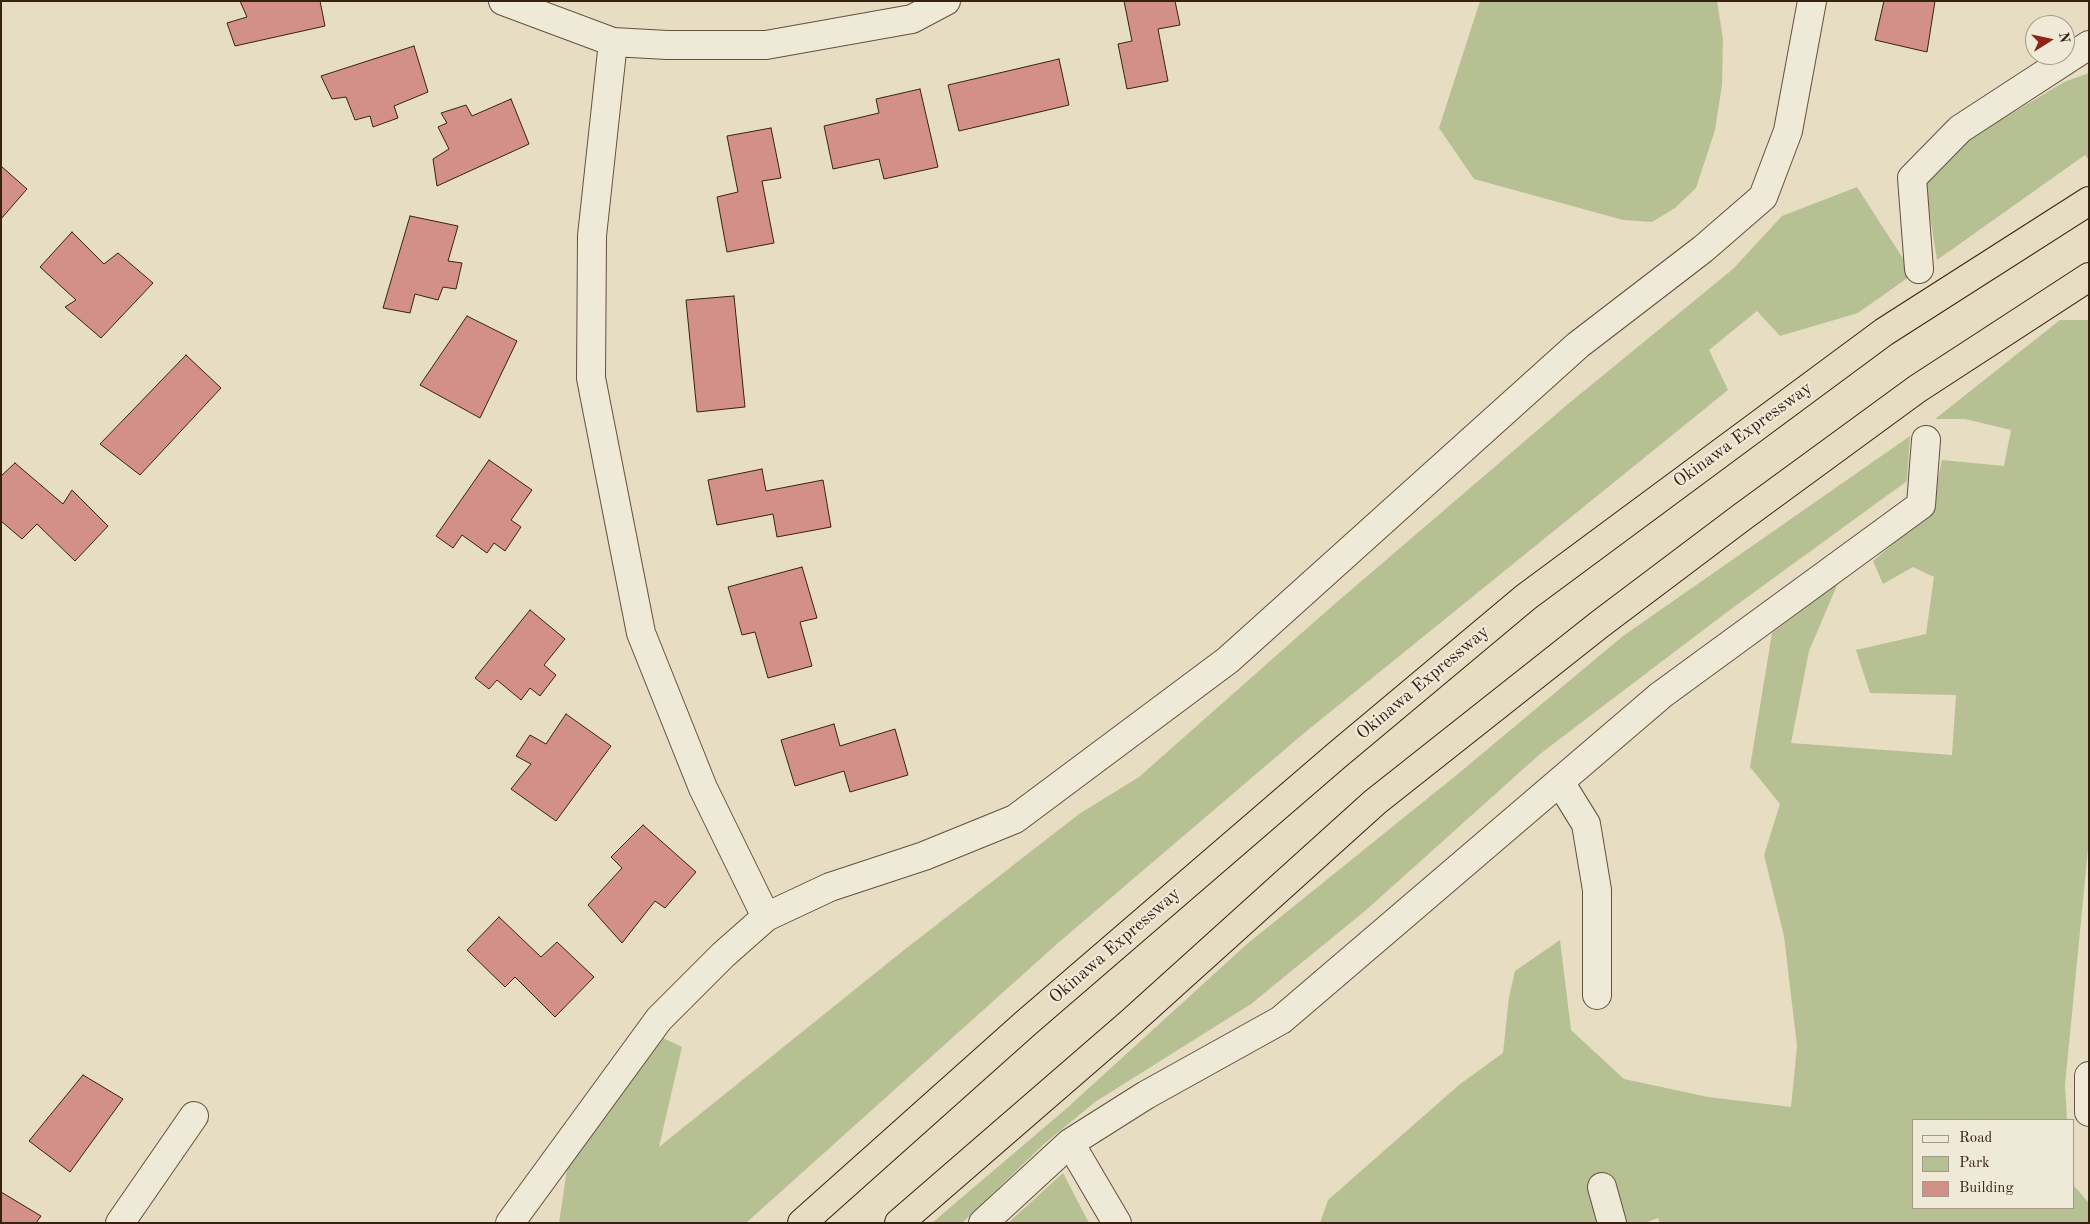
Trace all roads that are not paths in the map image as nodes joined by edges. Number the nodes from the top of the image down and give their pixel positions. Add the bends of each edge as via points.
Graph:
1 (503, 1) edge
2 (946, 1) edge
3 (1812, 1) edge
4 (613, 42) junction
5 (2089, 45) edge
6 (2089, 201) edge
7 (1919, 269) dead end
8 (2089, 277) edge
9 (1926, 440) dead end
10 (1560, 782) junction
11 (766, 917) junction
12 (1597, 995) dead end
13 (2089, 1076) edge
14 (2089, 1112) edge
15 (194, 1116) dead end
16 (1070, 1143) junction
17 (1602, 1187) dead end
18 (120, 1223) edge
19 (510, 1223) edge
20 (802, 1223) edge
21 (898, 1223) edge
22 (982, 1223) edge
23 (1117, 1223) edge
24 (1612, 1223) edge

1 - 4 street
2 - 4 street via 912,19 766,45
3 - 11 street via 1788,131 1763,197 1703,249 1578,345 1228,660 1015,819 924,856 830,887
4 - 11 street via 592,236 591,378 641,633 703,788
5 - 7 street via 1960,129 1912,178
6 - 20 highway, Okinawa Expressway via 1884,332 1526,597 1026,1023
8 - 21 highway via 1918,389 1742,517 1600,624 1375,802 1130,1023
9 - 10 street via 1921,505 1661,695
10 - 12 street via 1586,824 1598,890
10 - 16 street via 1282,1020 1146,1095
11 - 19 street via 659,1019
13 - 14 street
15 - 18 street
16 - 22 street
16 - 23 street
17 - 24 street

